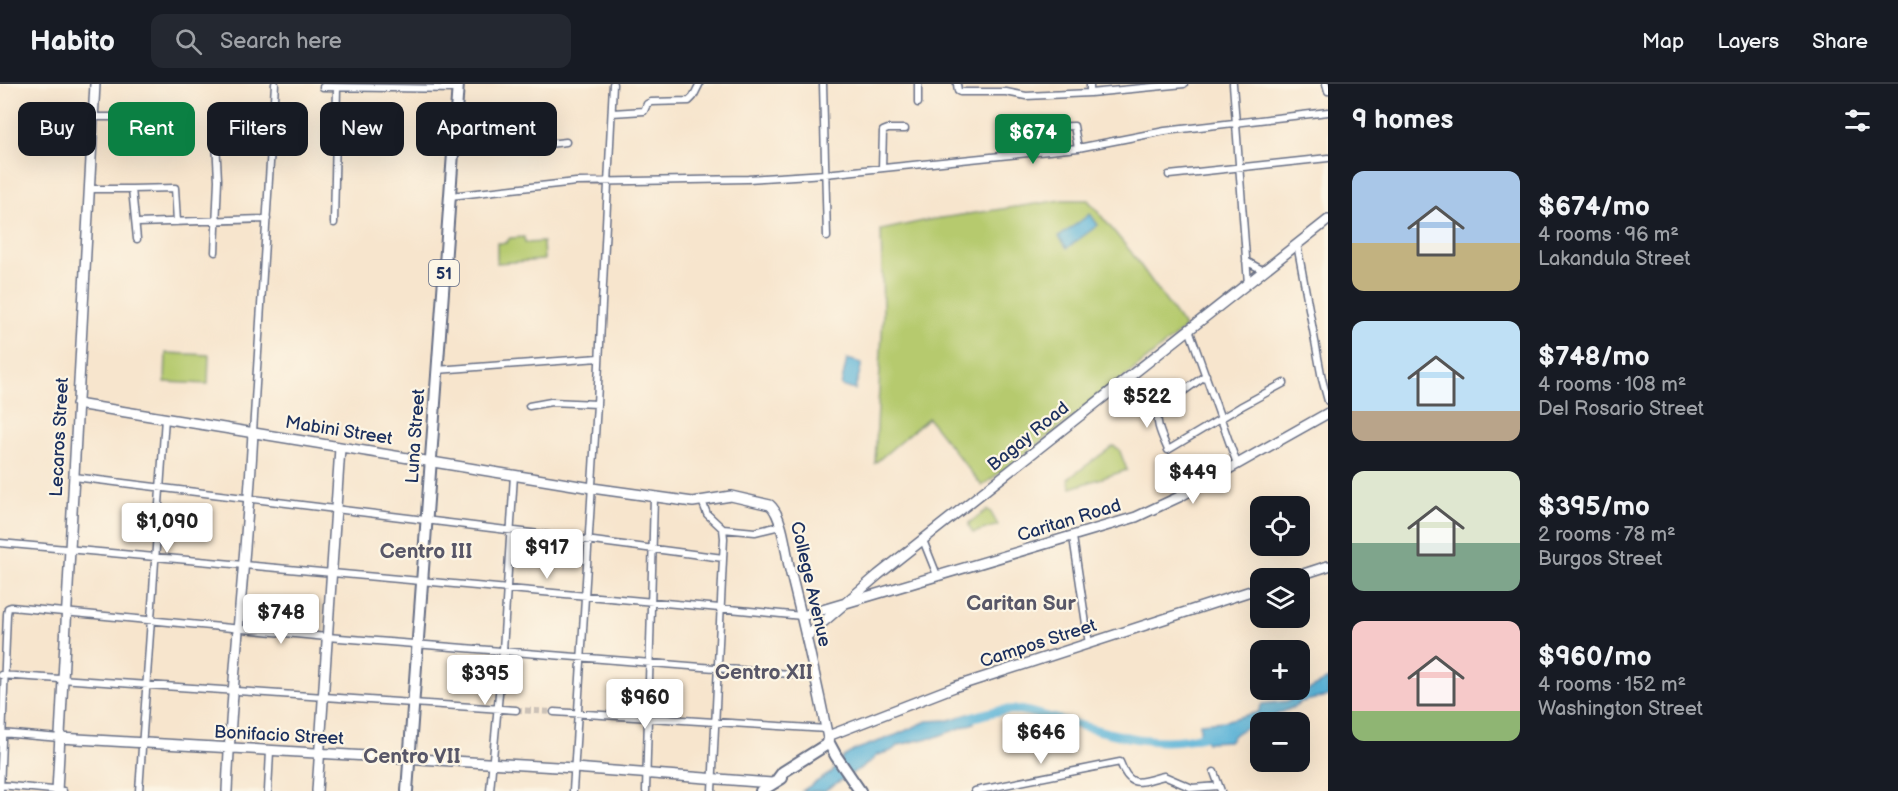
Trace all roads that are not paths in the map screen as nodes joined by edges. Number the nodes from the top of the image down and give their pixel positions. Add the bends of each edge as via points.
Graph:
1 (95, 84) edge
2 (275, 84) edge
3 (613, 84) edge
4 (823, 84) edge
5 (918, 84) edge
6 (957, 84) edge
7 (1090, 84) edge
8 (1184, 84) edge
9 (1233, 84) edge
10 (1326, 84) edge
11 (699, 85) edge
12 (356, 86) edge
13 (457, 86) edge
14 (323, 87) dead end
15 (337, 88) junction
16 (1328, 91) edge
17 (1090, 93) junction
18 (94, 102) edge
19 (456, 102) edge
20 (918, 103) dead end
21 (1328, 112) edge
22 (612, 113) junction
23 (1236, 122) junction
24 (1046, 127) dead end
25 (905, 129) dead end
26 (566, 142) dead end
27 (557, 143) edge
28 (1078, 148) junction
29 (92, 156) edge
30 (217, 156) edge
31 (453, 156) edge
32 (1328, 158) edge
33 (882, 168) junction
34 (1239, 168) junction
35 (825, 174) junction
36 (1169, 175) dead end
37 (610, 181) junction
38 (90, 189) junction
39 (132, 189) junction
40 (450, 196) junction
41 (267, 219) junction
42 (216, 220) junction
43 (1328, 220) edge
44 (177, 222) junction
45 (137, 223) junction
46 (334, 223) dead end
47 (827, 237) dead end
48 (137, 239) dead end
49 (1297, 244) junction
50 (215, 252) dead end
51 (1246, 261) junction
52 (1264, 271) junction
53 (1248, 284) junction
54 (1190, 329) junction
55 (599, 358) junction
56 (436, 370) junction
57 (1206, 375) junction
58 (1284, 383) dead end
59 (1328, 401) edge
60 (78, 404) junction
61 (597, 404) junction
62 (529, 405) dead end
63 (1328, 413) edge
64 (165, 418) junction
65 (1221, 419) junction
66 (253, 432) junction
67 (340, 448) junction
68 (430, 461) junction
69 (1237, 464) junction
70 (514, 475) junction
71 (74, 477) junction
72 (160, 487) junction
73 (592, 488) junction
74 (250, 497) junction
75 (654, 497) junction
76 (702, 501) junction
77 (336, 510) junction
78 (426, 520) junction
79 (780, 526) junction
80 (723, 530) junction
81 (511, 532) junction
82 (1073, 537) junction
83 (923, 540) junction
84 (589, 542) junction
85 (0, 543) edge
86 (70, 548) junction
87 (652, 549) junction
88 (155, 555) junction
89 (723, 558) junction
90 (244, 563) junction
91 (1328, 566) edge
92 (332, 572) junction
93 (1310, 572) edge
94 (937, 575) junction
95 (422, 578) junction
96 (506, 588) junction
97 (1250, 591) edge
98 (585, 596) junction
99 (650, 601) junction
100 (848, 601) junction
101 (721, 608) junction
102 (66, 614) junction
103 (802, 616) junction
104 (151, 620) junction
105 (237, 628) junction
106 (807, 636) junction
107 (327, 637) junction
108 (417, 643) junction
109 (1089, 644) junction
110 (503, 650) junction
111 (581, 658) junction
112 (649, 664) junction
113 (718, 669) junction
114 (2, 675) edge
115 (815, 676) junction
116 (62, 679) junction
117 (146, 685) junction
118 (232, 690) junction
119 (321, 698) junction
120 (413, 702) junction
121 (497, 709) junction
122 (516, 710) tunnel mouth
123 (554, 712) tunnel mouth
124 (577, 714) junction
125 (647, 718) junction
126 (715, 722) junction
127 (1, 733) edge
128 (60, 738) junction
129 (141, 743) junction
130 (830, 743) junction
131 (229, 749) junction
132 (270, 751) junction
133 (319, 753) junction
134 (409, 758) junction
135 (492, 763) junction
136 (574, 768) junction
137 (1214, 772) dead end
138 (646, 773) junction
139 (713, 778) junction
140 (775, 782) junction
141 (0, 785) edge
142 (857, 787) edge
143 (1147, 787) edge
144 (1220, 788) edge
145 (1198, 789) edge
146 (0, 791) edge
147 (57, 791) edge
148 (63, 791) edge
149 (139, 791) edge
150 (228, 791) edge
151 (268, 791) edge
152 (317, 791) edge
153 (407, 791) edge
154 (490, 791) edge
155 (573, 791) edge
156 (646, 791) edge
157 (712, 791) edge
158 (761, 791) edge
159 (869, 791) edge
160 (975, 791) edge

1 - 18 street, Lecaros Street
2 - 41 street
3 - 22 street
4 - 35 street
5 - 20 street
6 - 17 street via 958,91 963,92 1026,96
7 - 17 street
8 - 17 street
9 - 23 street
10 - 16 street
11 - 22 street via 689,100 648,103 644,111
12 - 13 street
12 - 15 street
13 - 19 main road, Luna Street / 51
14 - 15 street
15 - 46 street
21 - 23 street
22 - 37 street
23 - 28 street
23 - 34 street
24 - 28 street via 1074,126
25 - 33 street via 883,131
26 - 27 street
28 - 33 street
29 - 38 street, Lecaros Street
30 - 42 street
31 - 40 main road, Luna Street / 51
32 - 34 street
33 - 35 street
34 - 36 street
34 - 51 street
35 - 37 street
35 - 47 street
37 - 40 street
37 - 55 street
38 - 39 street
38 - 60 street, Lecaros Street
39 - 44 street via 175,188
39 - 45 street
40 - 56 main road, Luna Street / 51
41 - 42 street
41 - 66 street
42 - 44 street
42 - 50 street
43 - 49 street, Bagay Road
44 - 45 street
45 - 48 street
49 - 52 street, Bagay Road
49 - 59 street
51 - 52 street
51 - 53 street
52 - 53 street, Bagay Road
53 - 54 street, Bagay Road
54 - 57 street
54 - 83 street, Bagay Road
55 - 56 street
55 - 61 street
56 - 68 main road, Luna Street / 51
57 - 65 street
57 - 65 street via 1157,412 1168,450
58 - 65 street
60 - 64 street, Mabini Street
60 - 71 street, Lecaros Street
61 - 62 street
61 - 73 street
63 - 69 street, Caritan Road
64 - 66 street, Mabini Street
64 - 72 street
65 - 69 street
66 - 67 street, Mabini Street
66 - 74 street
67 - 68 street, Mabini Street
67 - 77 street
68 - 70 street, Mabini Street
68 - 78 main road, Luna Street / 51
69 - 82 street, Caritan Road via 1136,517
70 - 73 street, Mabini Street
70 - 81 street
71 - 72 street
71 - 86 street, Lecaros Street
72 - 74 street
72 - 88 street
73 - 75 street, Mabini Street
73 - 84 street
74 - 77 street
74 - 90 street
75 - 76 street, Mabini Street
75 - 87 street
76 - 79 street, College Avenue via 731,496 770,505
76 - 80 street via 707,514
77 - 78 street
77 - 92 street
78 - 81 street
78 - 95 main road, Luna Street / 51
79 - 80 street via 755,532
79 - 103 street, College Avenue
80 - 89 street
81 - 84 street
81 - 96 street
82 - 94 street, Caritan Road
82 - 109 street
83 - 94 street
83 - 100 street, Bagay Road
84 - 87 street
84 - 98 street
85 - 86 street
86 - 88 street
86 - 102 street, Lecaros Street
87 - 89 street
87 - 99 street
88 - 90 street
88 - 104 street
89 - 101 street
90 - 92 street
90 - 105 street
91 - 93 street
92 - 95 street
92 - 107 street
94 - 100 street, Caritan Road
95 - 96 street
95 - 108 main road, Luna Street / 51
96 - 98 street
96 - 110 street
97 - 109 street, Campos Street
98 - 99 street
98 - 111 street
99 - 101 street
99 - 112 street
100 - 103 street, Caritan Road
100 - 106 street, Bagay Road
101 - 103 street
101 - 113 street
102 - 104 street
102 - 114 street via 11,607
102 - 116 street, Lecaros Street
103 - 106 street, College Avenue
104 - 105 street
104 - 117 street
105 - 107 street
105 - 118 street
106 - 115 street, College Avenue
107 - 108 street
107 - 119 street
108 - 110 street
108 - 120 main road, Luna Street / 51
109 - 130 street, Campos Street via 957,686
110 - 111 street
110 - 121 street
111 - 112 street
111 - 124 street
112 - 113 street
112 - 125 street
113 - 115 street
113 - 126 street
114 - 116 street
114 - 127 street
115 - 130 street, College Avenue
116 - 117 street
116 - 128 street, Lecaros Street
117 - 118 street
117 - 129 street
118 - 119 street
118 - 131 street
119 - 120 street
119 - 133 street
120 - 121 street
120 - 134 main road, Luna Street / 51
121 - 122 street
121 - 135 street
123 - 124 street
124 - 125 street
124 - 136 street
125 - 126 street
125 - 138 street
126 - 130 street
126 - 139 street
127 - 128 street, Bonifacio Street
127 - 141 street
128 - 129 street, Bonifacio Street
128 - 147 street, Lecaros Street
129 - 131 street, Bonifacio Street
129 - 149 street
130 - 140 main road via 783,772
130 - 142 main road
131 - 132 street, Bonifacio Street
131 - 150 street
132 - 133 street, Bonifacio Street
132 - 151 street
133 - 134 street, Bonifacio Street
133 - 152 street
134 - 135 street, Bonifacio Street
134 - 153 main road, Luna Street / 51
135 - 136 street, Bonifacio Street
135 - 154 street
136 - 138 street, Bonifacio Street
136 - 155 street
137 - 144 street
138 - 139 street, Bonifacio Street
138 - 156 street
139 - 140 street, Bonifacio Street
139 - 157 street
140 - 158 main road
141 - 146 street
141 - 147 street
142 - 159 main road
143 - 145 street via 1159,777 1168,777
143 - 160 street via 1130,782 1120,762
144 - 145 street
147 - 148 street

